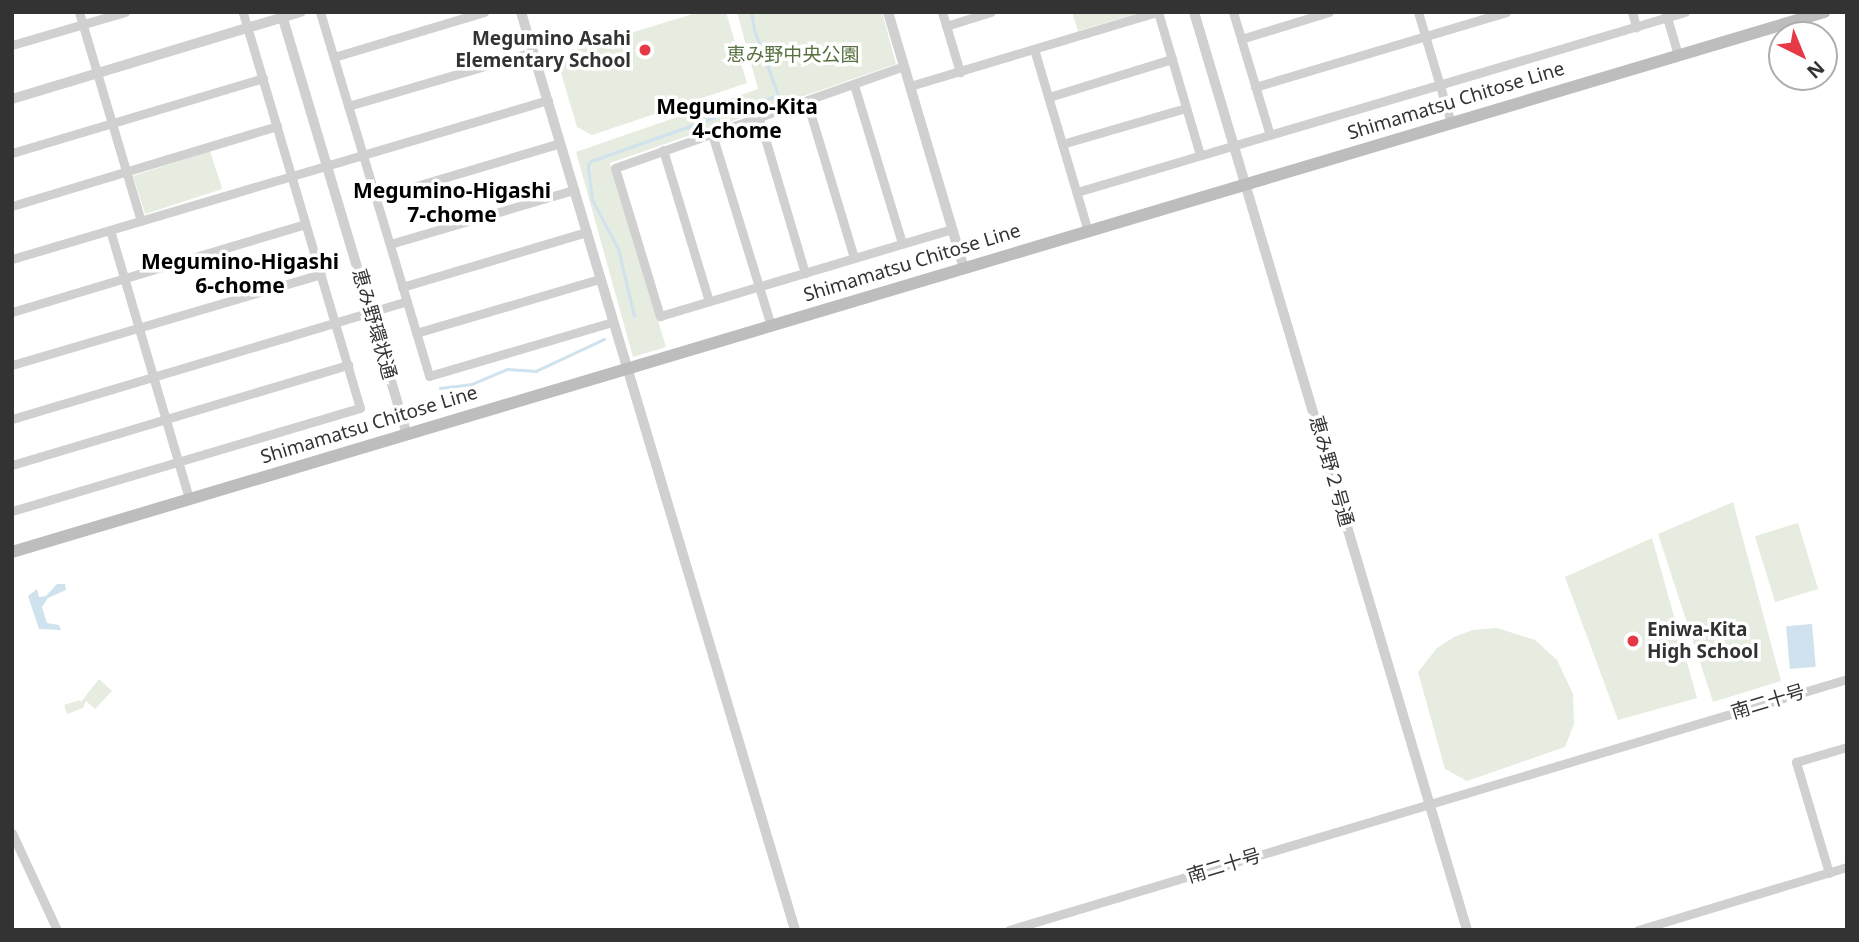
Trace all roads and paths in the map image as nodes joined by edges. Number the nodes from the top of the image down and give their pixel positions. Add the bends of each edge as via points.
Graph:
1 (79, 12) edge
2 (125, 12) edge
3 (243, 12) edge
4 (301, 12) edge
5 (320, 12) edge
6 (484, 12) edge
7 (521, 12) edge
8 (888, 12) edge
9 (942, 12) edge
10 (991, 12) edge
11 (1157, 12) edge
12 (1194, 12) edge
13 (1233, 12) edge
14 (1329, 12) edge
15 (1418, 12) edge
16 (1506, 12) edge
17 (1632, 12) edge
18 (1685, 12) edge
19 (1824, 12) edge
20 (282, 15) edge
21 (1666, 15) edge
22 (83, 25) junction
23 (946, 26) junction
24 (1636, 27) junction
25 (247, 29) junction
26 (1425, 37) junction
27 (1241, 39) junction
28 (12, 45) edge
29 (1034, 49) junction
30 (533, 52) junction
31 (1678, 55) junction
32 (334, 57) junction
33 (1172, 59) junction
34 (904, 66) junction
35 (960, 72) junction
36 (97, 74) junction
37 (263, 78) junction
38 (854, 85) junction
39 (1439, 85) junction
40 (910, 86) junction
41 (1255, 87) junction
42 (1049, 97) junction
43 (12, 99) edge
44 (548, 100) junction
45 (807, 102) junction
46 (348, 106) junction
47 (1186, 108) junction
48 (759, 118) junction
49 (113, 122) junction
50 (1451, 123) junction
51 (277, 126) junction
52 (712, 134) junction
53 (1270, 135) junction
54 (559, 143) junction
55 (1062, 144) junction
56 (1235, 145) junction
57 (663, 150) junction
58 (12, 153) edge
59 (363, 154) junction
60 (1200, 155) junction
61 (327, 165) junction
62 (127, 172) junction
63 (292, 176) junction
64 (1246, 184) junction
65 (574, 190) junction
66 (1077, 192) junction
67 (376, 198) junction
68 (12, 206) edge
69 (141, 221) junction
70 (306, 224) junction
71 (952, 229) junction
72 (110, 230) junction
73 (1088, 231) junction
74 (587, 232) junction
75 (902, 243) junction
76 (390, 244) junction
77 (854, 258) junction
78 (12, 259) edge
79 (964, 268) junction
80 (805, 272) junction
81 (321, 274) junction
82 (124, 279) junction
83 (600, 279) junction
84 (402, 287) junction
85 (758, 287) junction
86 (407, 301) junction
87 (709, 301) junction
88 (12, 312) edge
89 (370, 312) junction
90 (335, 322) junction
91 (612, 322) junction
92 (771, 326) junction
93 (139, 329) junction
94 (416, 333) junction
95 (12, 365) edge
96 (348, 365) junction
97 (626, 367) junction
98 (153, 377) junction
99 (12, 419) edge
100 (166, 421) junction
101 (407, 434) junction
102 (179, 464) junction
103 (12, 465) edge
104 (189, 499) junction
105 (12, 511) edge
106 (12, 552) edge
107 (1847, 679) edge
108 (1847, 747) edge
109 (1434, 803) junction
110 (12, 833) edge
111 (1847, 867) edge
112 (1829, 873) junction
113 (57, 930) edge
114 (795, 930) edge
115 (1009, 930) edge
116 (1467, 930) edge
117 (1638, 930) edge

1 - 22 street
2 - 22 street
3 - 25 street
4 - 20 street
5 - 32 street
6 - 32 street
7 - 30 street
8 - 34 street
9 - 23 street
10 - 23 street
11 - 29 street
11 - 33 street
12 - 56 street, 恵み野２号通
13 - 27 street
14 - 27 street
15 - 26 street
16 - 26 street
17 - 24 street
18 - 21 street
19 - 31 main road, Shimamatsu Chitose Line
20 - 25 street
20 - 61 street, 恵み野環状通
21 - 24 street
21 - 31 street
22 - 28 street
22 - 36 street
23 - 35 street
24 - 39 street
25 - 36 street
25 - 37 street
26 - 39 street
26 - 41 street
27 - 41 street
29 - 35 street
29 - 42 street
30 - 44 street
30 - 46 street
31 - 50 main road, Shimamatsu Chitose Line
32 - 46 street
33 - 42 street
33 - 47 street
34 - 38 street
34 - 40 street
35 - 40 street
36 - 43 street
36 - 49 street
37 - 49 street
37 - 51 street
38 - 45 street
38 - 75 street
39 - 50 street
39 - 53 street
40 - 71 street
41 - 53 street
42 - 55 street
44 - 54 street
44 - 59 street
45 - 48 street
45 - 77 street
46 - 59 street
47 - 55 street
47 - 60 street
48 - 52 street
48 - 80 street
49 - 58 street
49 - 62 street
50 - 64 main road, Shimamatsu Chitose Line
51 - 62 street
51 - 63 street
52 - 57 street
52 - 85 street
53 - 56 street
54 - 65 street
54 - 67 street
55 - 66 street
56 - 60 street
56 - 64 street, 恵み野２号通
57 - 87 street
57 - 87 street via 615,168 660,316
59 - 61 street
59 - 67 street
60 - 66 street
61 - 63 street
61 - 89 street, 恵み野環状通
62 - 68 street
62 - 69 street
63 - 69 street
63 - 70 street
64 - 73 main road, Shimamatsu Chitose Line
64 - 109 street, 恵み野２号通
65 - 74 street
65 - 76 street
66 - 73 street
67 - 76 street
69 - 72 street
70 - 81 street
70 - 82 street
71 - 75 street
71 - 79 street
72 - 78 street
72 - 82 street
73 - 79 main road, Shimamatsu Chitose Line
74 - 83 street
74 - 84 street
75 - 77 street
76 - 84 street
77 - 80 street
79 - 92 main road, Shimamatsu Chitose Line
80 - 85 street
81 - 90 street
81 - 93 street
82 - 88 street
82 - 93 street
83 - 91 street
83 - 94 street
84 - 86 street
85 - 87 street
85 - 92 street
86 - 89 street
86 - 94 street
89 - 90 street
89 - 101 street, 恵み野環状通
90 - 96 street
90 - 98 street
91 - 94 street via 429,376
91 - 97 street
92 - 97 main road, Shimamatsu Chitose Line
93 - 95 street
93 - 98 street
96 - 100 street
96 - 102 street via 360,408
97 - 101 main road, Shimamatsu Chitose Line
97 - 114 street
98 - 99 street
98 - 100 street
100 - 102 street
100 - 103 street
101 - 104 main road, Shimamatsu Chitose Line
102 - 104 street
102 - 105 street
104 - 106 main road, Shimamatsu Chitose Line
107 - 109 street, 南二十号
108 - 112 street via 1796,762
109 - 115 street, 南二十号
109 - 116 street, 恵み野２号通
110 - 113 street
111 - 112 street
112 - 117 street

